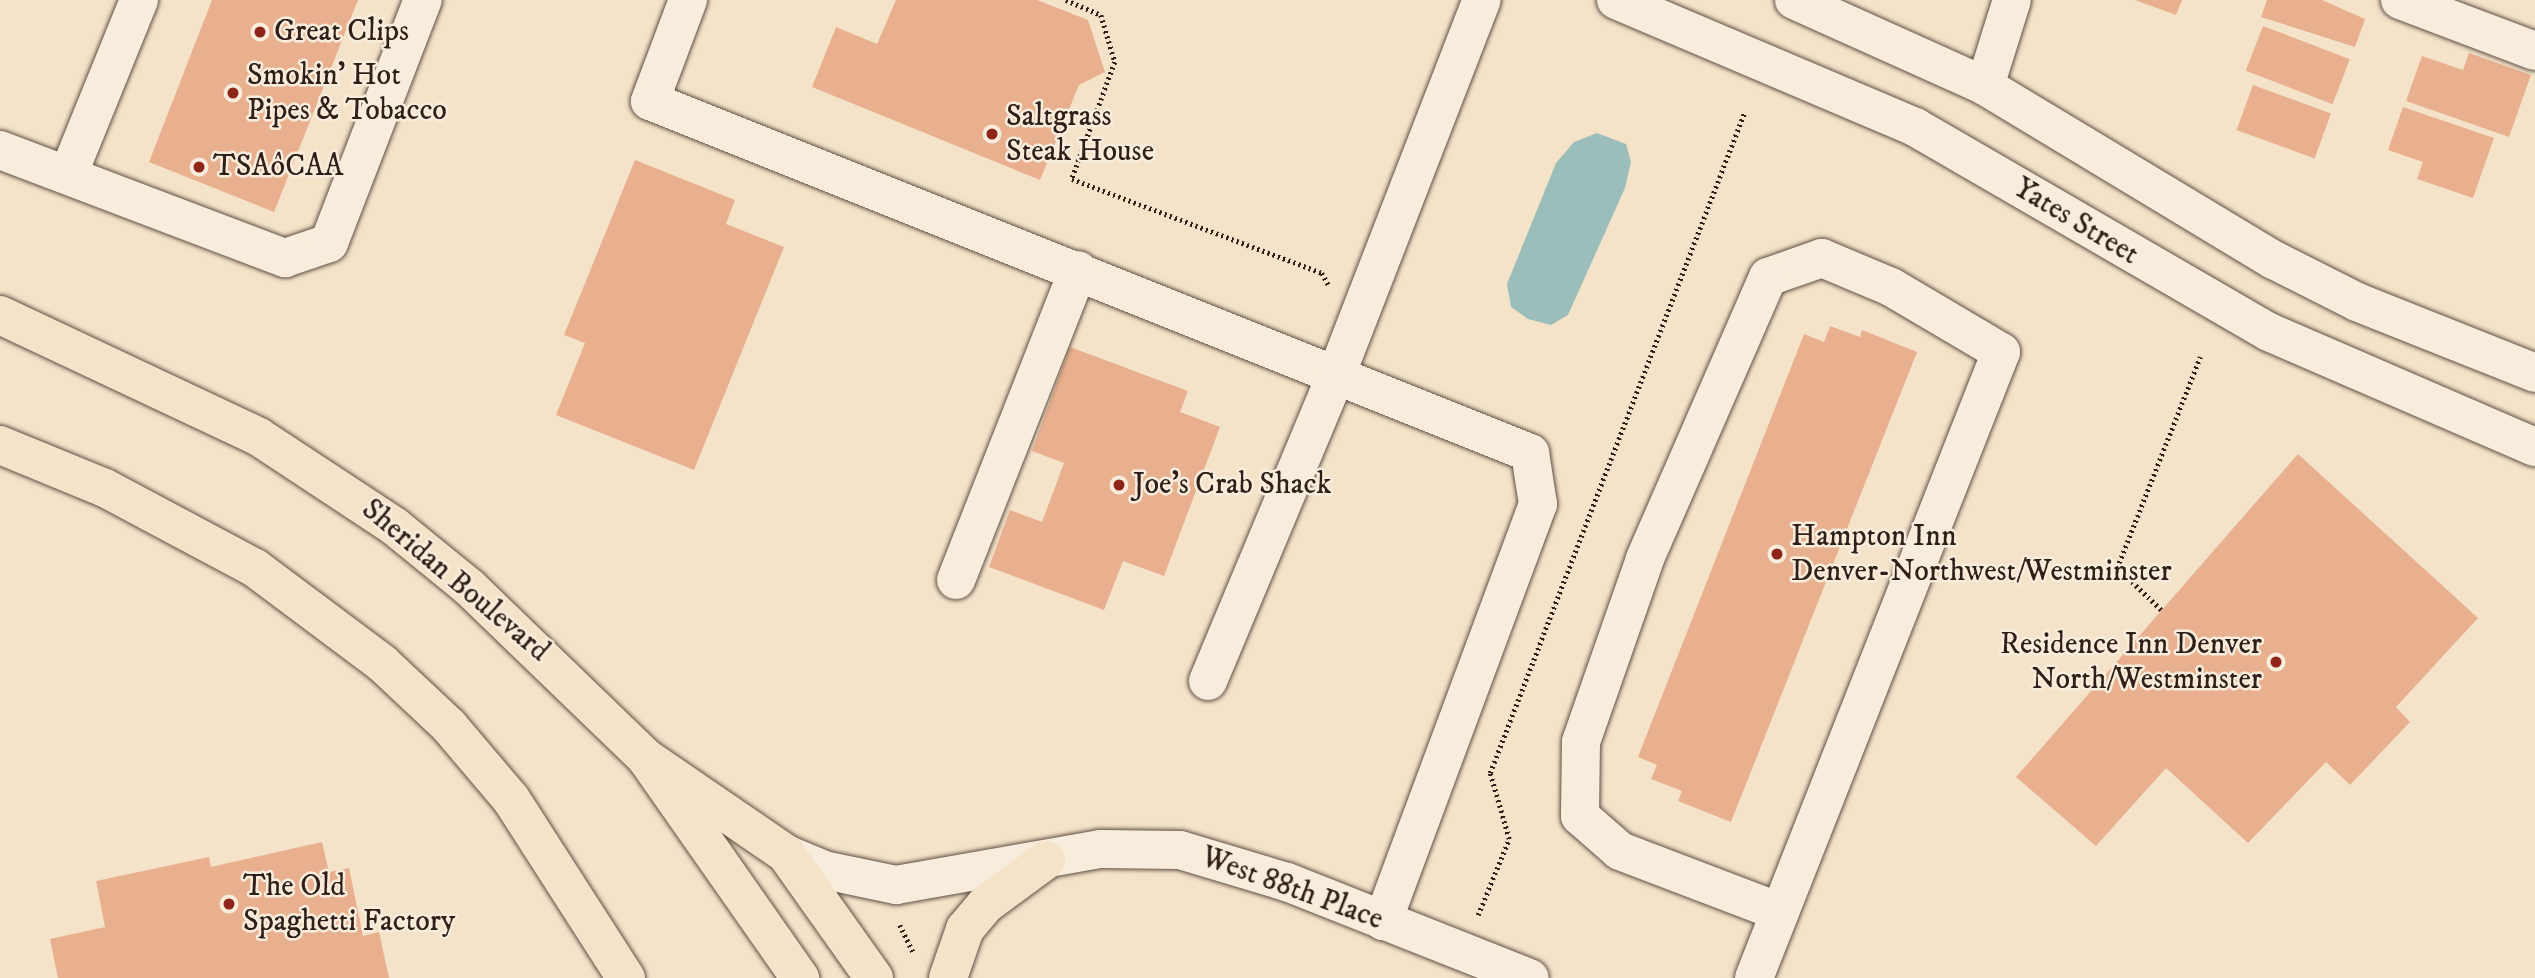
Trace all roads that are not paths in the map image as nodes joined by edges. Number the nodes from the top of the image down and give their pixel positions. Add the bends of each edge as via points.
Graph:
1 (139, 0) edge
2 (423, 0) edge
3 (688, 0) edge
4 (1482, 0) edge
5 (1616, 0) edge
6 (1794, 0) edge
7 (2012, 0) edge
8 (2400, 0) edge
9 (2535, 51) edge
10 (1985, 86) junction
11 (0, 150) edge
12 (68, 175) junction
13 (1078, 270) junction
14 (0, 315) edge
15 (1337, 373) junction
16 (2535, 373) edge
17 (0, 446) edge
18 (2535, 447) edge
19 (956, 580) dead end
20 (1208, 681) dead end
21 (646, 758) junction
22 (786, 854) junction
23 (1046, 860) junction
24 (1780, 912) junction
25 (1383, 921) junction
26 (626, 978) edge
27 (800, 978) edge
28 (874, 978) edge
29 (948, 978) edge
30 (1530, 978) edge
31 (1754, 978) edge

1 - 12 street
2 - 12 street via 329,243 285,258
3 - 13 street via 650,101
4 - 15 street
5 - 18 street, Yates Street via 1915,127 2269,332
6 - 10 street
7 - 10 street
8 - 9 street
10 - 16 street via 2286,266 2357,302
11 - 12 street
13 - 15 street
13 - 19 street
14 - 21 main road, Sheridan Boulevard via 179,396 331,481 469,587
15 - 20 street
15 - 25 street via 1530,453 1538,504
17 - 26 main road via 104,488 244,562 382,663 449,726 511,799
21 - 22 main road
21 - 27 main road, Sheridan Boulevard
22 - 23 street, West 88th Place via 824,870 896,885
22 - 28 main road
23 - 25 street, West 88th Place via 1101,849 1180,850
23 - 29 main road via 985,905 965,929
24 - 24 street via 2001,352 1891,287 1822,258 1768,277 1644,559 1581,742 1580,816 1620,851
24 - 31 street
25 - 30 street, West 88th Place

